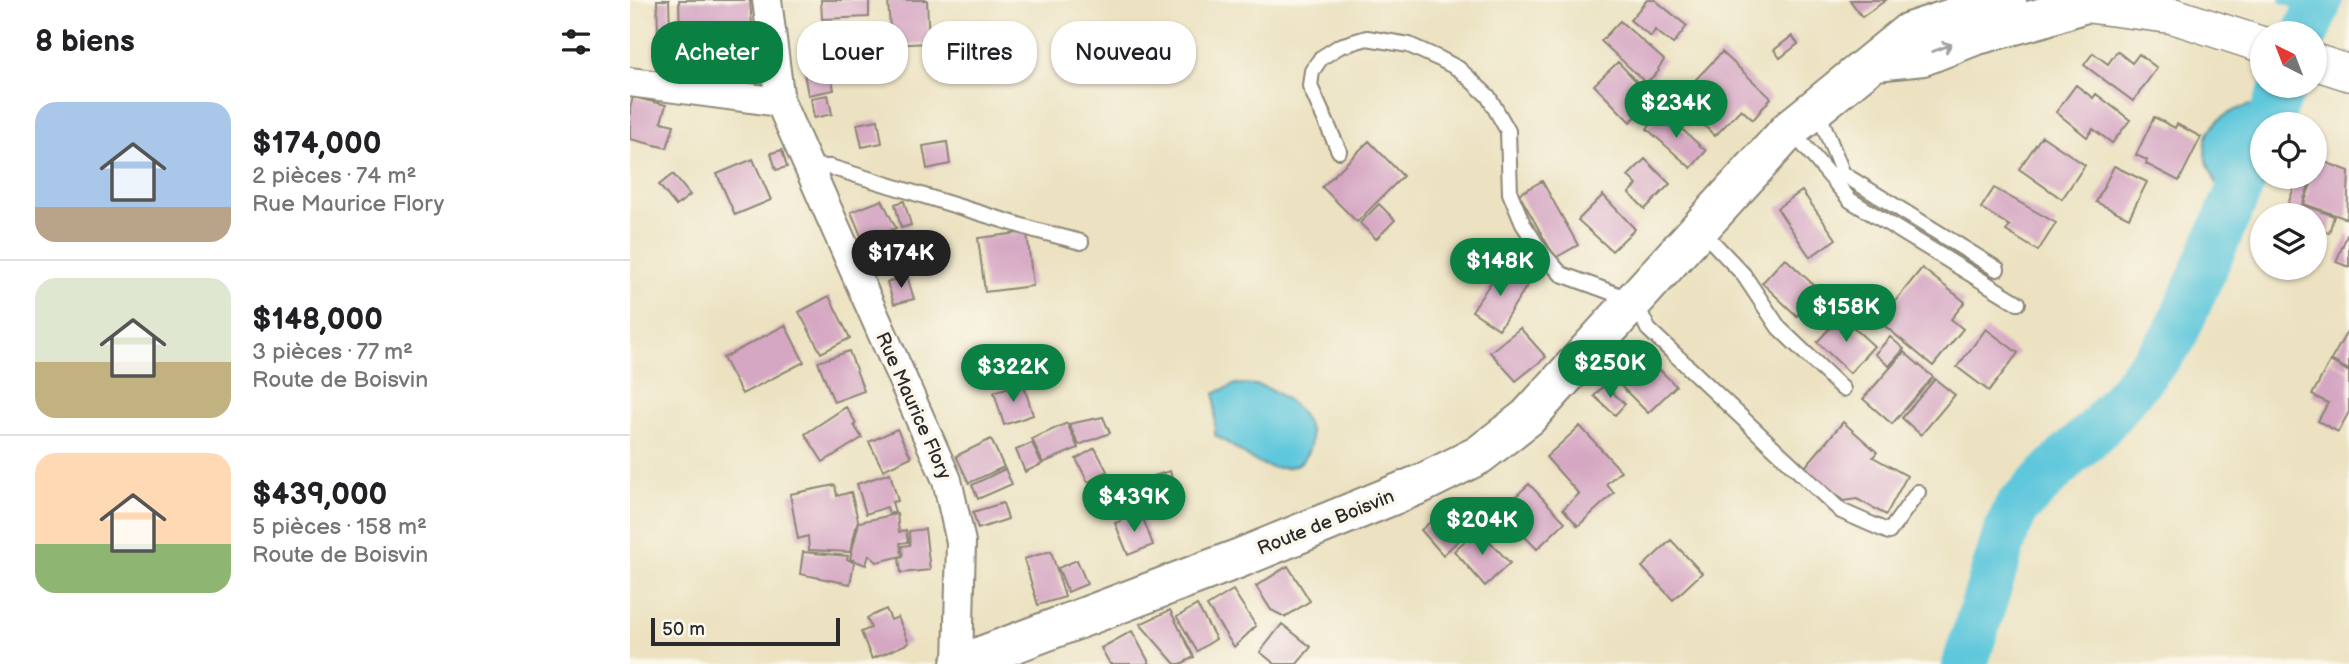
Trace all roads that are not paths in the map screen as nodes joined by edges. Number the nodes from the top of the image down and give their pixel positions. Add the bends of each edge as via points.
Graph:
1 (767, 0) edge
2 (2007, 0) edge
3 (2083, 1) edge
4 (2163, 8) edge
5 (2250, 41) edge
6 (1876, 61) junction
7 (630, 82) edge
8 (780, 102) junction
9 (1803, 118) junction
10 (1339, 151) dead end
11 (807, 166) junction
12 (1699, 228) junction
13 (1081, 242) dead end
14 (1997, 269) dead end
15 (1635, 301) junction
16 (2018, 303) dead end
17 (1843, 389) dead end
18 (1918, 492) dead end
19 (959, 664) edge

1 - 8 street, Rue Maurice Flory
2 - 6 main road, Route de Boisvin via 1909,32
3 - 4 street
6 -> 3 main road via 1923,56
4 - 5 street
6 - 9 main road, Route de Boisvin
7 - 8 street
8 - 11 street, Rue Maurice Flory
9 - 12 main road, Route de Boisvin
9 - 14 lane via 1843,174
9 - 16 lane via 1850,200
10 - 15 lane via 1310,86 1312,71 1321,58 1367,38 1409,45 1440,59 1459,69 1488,96 1508,131 1510,193 1540,250 1562,274
11 - 13 lane via 830,167
11 - 19 street, Rue Maurice Flory via 947,481 961,542
12 - 15 main road, Route de Boisvin
12 - 17 lane via 1743,274 1779,328
15 - 18 lane via 1648,329 1841,511 1889,532
15 - 19 main road, Route de Boisvin via 1528,417 1479,454 1423,483 1252,553

